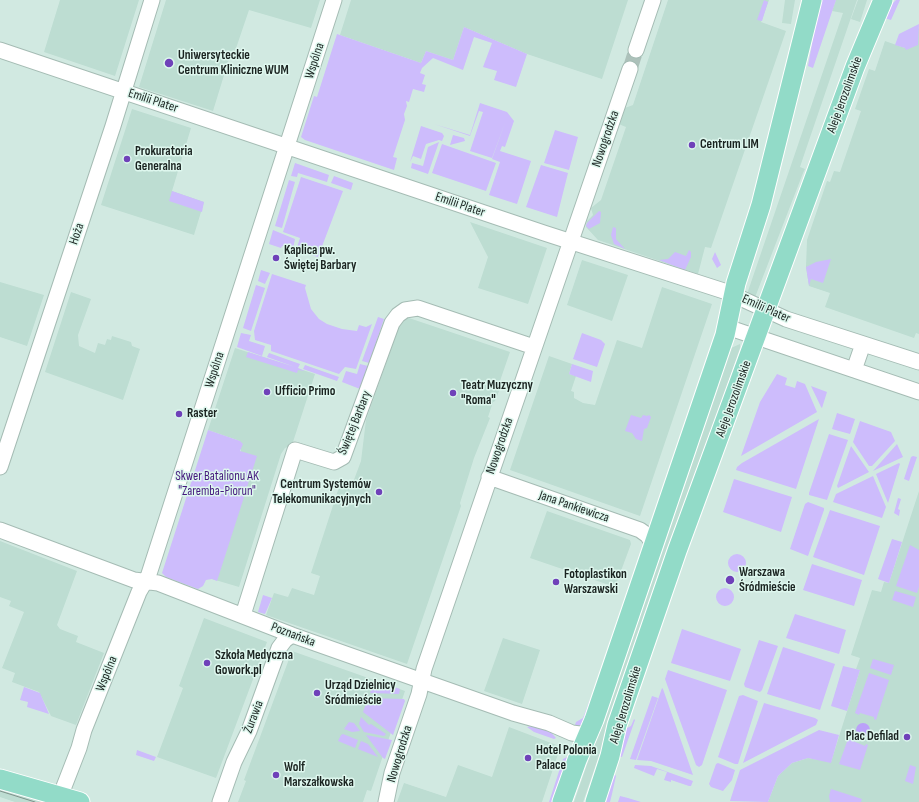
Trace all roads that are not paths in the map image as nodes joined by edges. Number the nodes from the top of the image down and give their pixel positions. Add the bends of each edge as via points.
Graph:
1 (152, 0) edge
2 (334, 0) edge
3 (653, 0) edge
4 (803, 0) edge
5 (812, 0) edge
6 (883, 0) edge
7 (807, 21) junction
8 (0, 50) edge
9 (636, 50) tunnel mouth
10 (630, 69) tunnel mouth
11 (123, 92) junction
12 (287, 145) junction
13 (571, 241) junction
14 (733, 294) junction
15 (767, 309) junction
16 (727, 326) junction
17 (756, 337) junction
18 (863, 344) junction
19 (534, 347) junction
20 (919, 362) edge
21 (854, 370) junction
22 (919, 392) edge
23 (0, 467) edge
24 (489, 476) junction
25 (0, 530) edge
26 (654, 545) junction
27 (144, 582) junction
28 (243, 615) junction
29 (292, 636) junction
30 (422, 681) junction
31 (589, 732) junction
32 (0, 779) edge
33 (60, 799) edge
34 (80, 802) edge
35 (220, 802) edge
36 (386, 802) edge
37 (562, 802) edge
38 (595, 802) edge

1 - 11 street, Hoża
2 - 12 street, Wspólna
3 - 9 street
4 - 7 main road
5 - 7 main road, Aleje Jerozolimskie
6 - 15 main road, Aleje Jerozolimskie via 861,52
7 - 14 main road, Aleje Jerozolimskie via 761,205
8 - 11 street, Emilii Plater
10 - 13 street, Nowogrodzka
11 - 12 street, Emilii Plater
11 - 23 street, Hoża
12 - 13 street, Emilii Plater
12 - 27 street, Wspólna
13 - 14 street, Emilii Plater
13 - 19 street, Nowogrodzka
14 - 15 street, Emilii Plater
14 - 16 main road, Aleje Jerozolimskie
15 - 17 main road, Aleje Jerozolimskie
15 - 18 street, Emilii Plater via 786,319
16 - 17 street, Emilii Plater
16 - 26 main road, Aleje Jerozolimskie
17 - 21 street, Emilii Plater
17 - 38 main road, Aleje Jerozolimskie via 617,725
18 - 20 street, Emilii Plater
18 - 21 street
19 - 24 street, Nowogrodzka
19 - 28 street, Świętej Barbary via 418,308 405,310 398,315 392,323 343,457 334,462 295,450
21 - 22 street, Emilii Plater
24 - 26 street, Jana Pankiewicza via 640,530
24 - 30 street, Nowogrodzka
25 - 27 street, Poznańska
26 - 31 main road, Aleje Jerozolimskie
27 - 28 street, Poznańska via 154,582
27 - 33 street, Wspólna via 84,730 80,748
28 - 29 street, Poznańska
29 - 30 street, Poznańska
29 - 35 street, Żurawia via 279,648
30 - 31 street, Poznańska via 572,733
30 - 36 street, Nowogrodzka via 392,773
31 - 37 main road, Aleje Jerozolimskie
32 - 33 main road
33 - 34 main road

